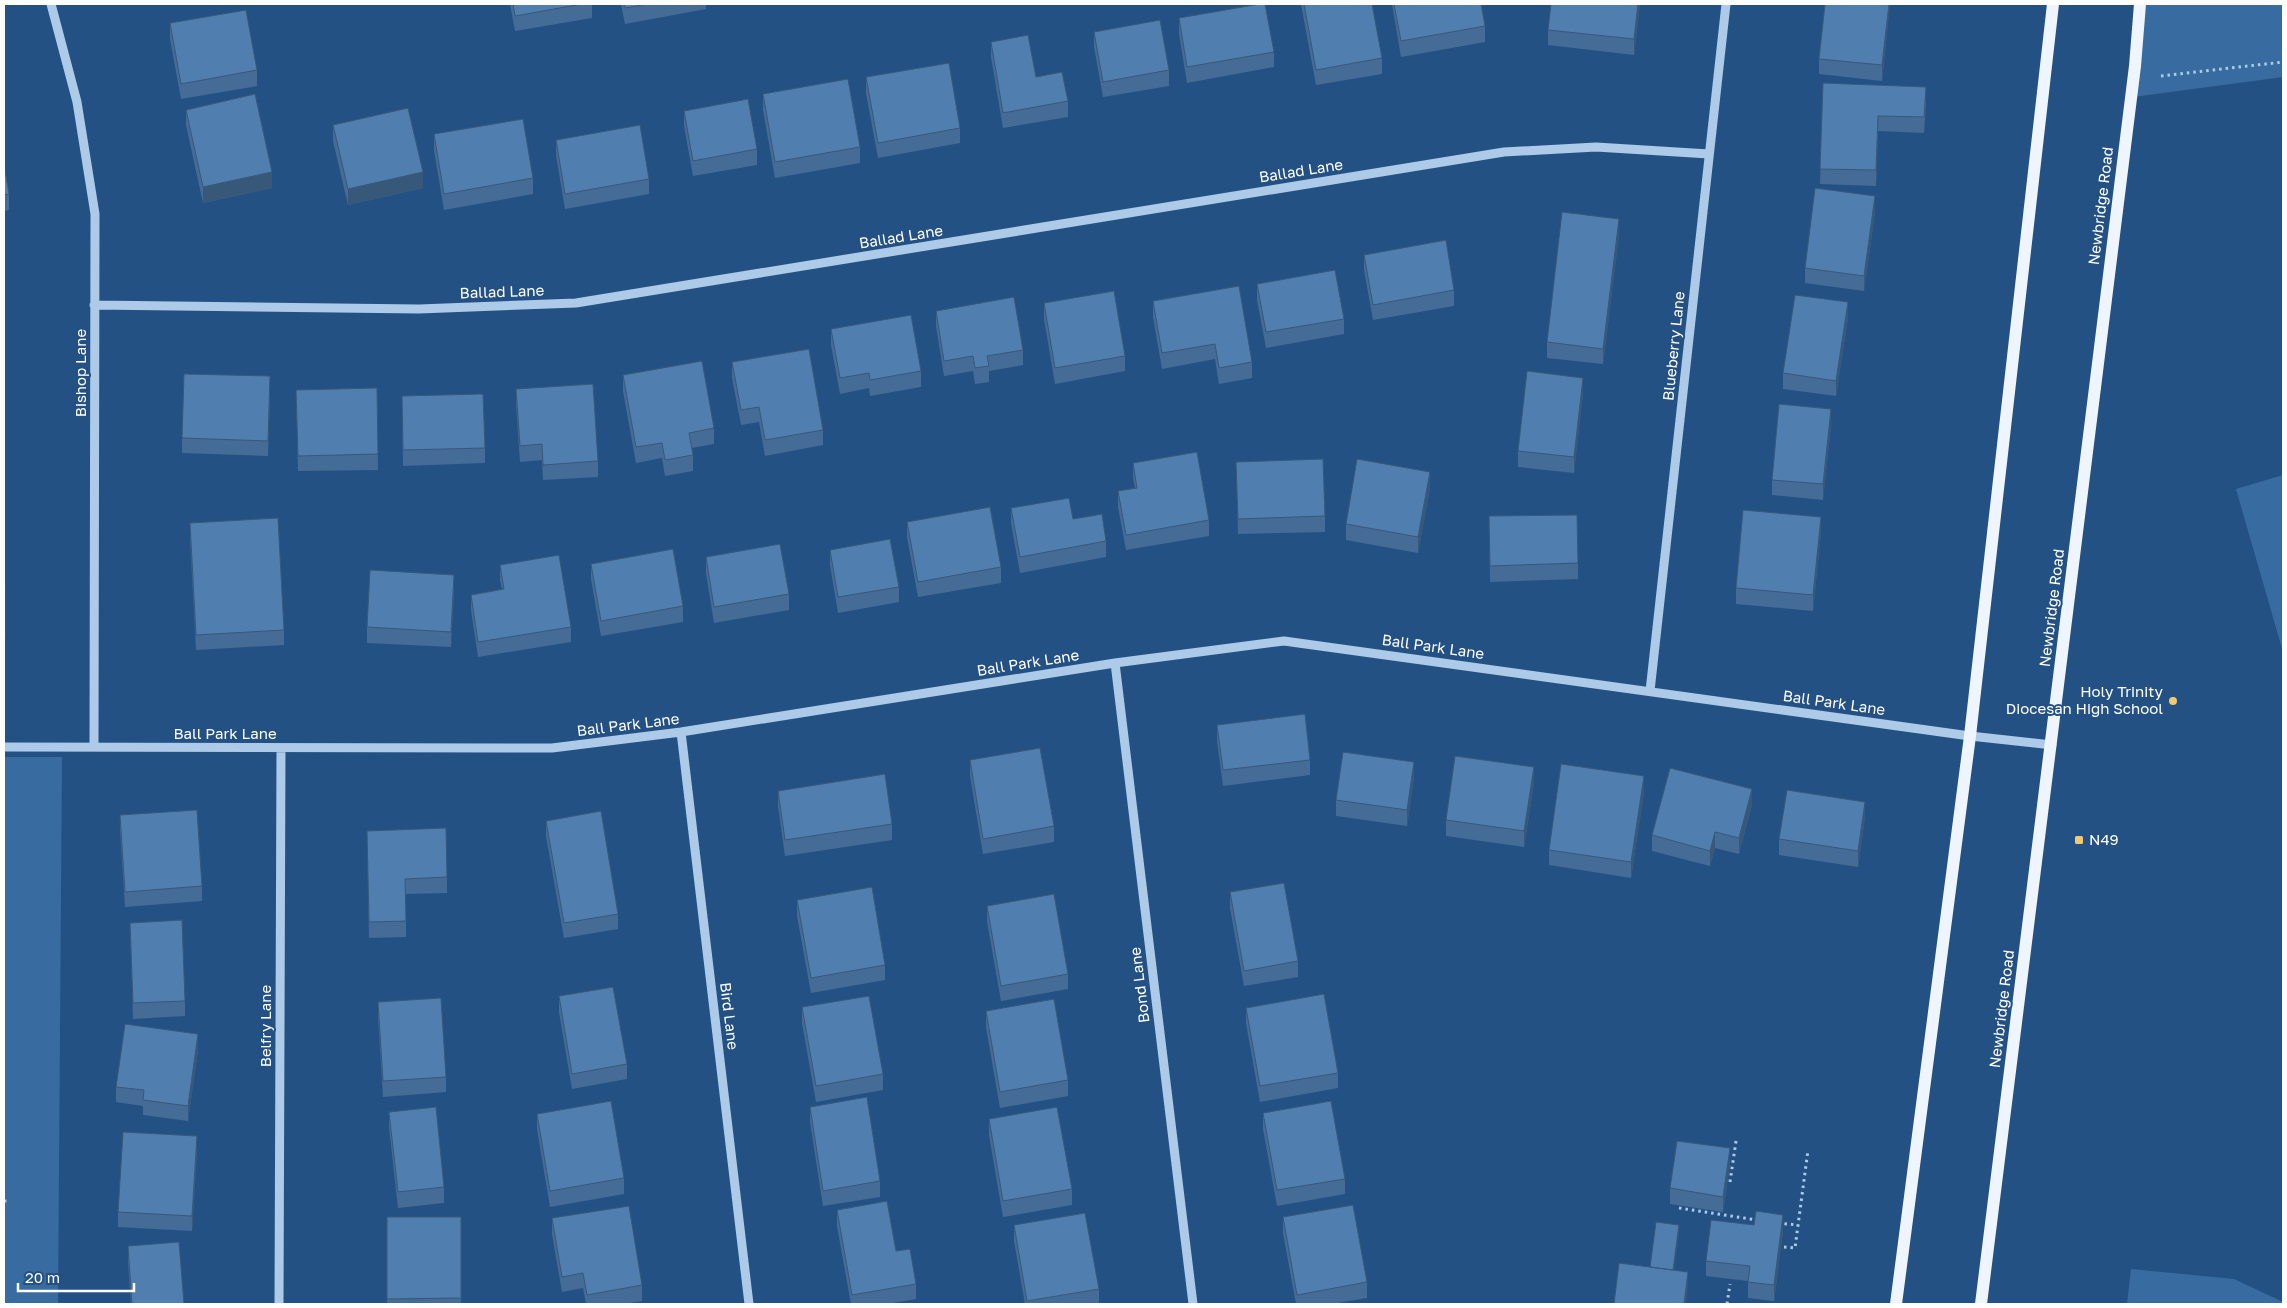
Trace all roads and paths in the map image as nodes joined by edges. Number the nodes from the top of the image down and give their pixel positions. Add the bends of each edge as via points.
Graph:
1 (51, 4) edge
2 (1726, 4) edge
3 (2052, 4) edge
4 (2140, 4) edge
5 (2283, 62) edge
6 (2133, 79) junction
7 (1708, 154) junction
8 (94, 305) junction
9 (1115, 663) junction
10 (1650, 691) junction
11 (680, 732) junction
12 (1970, 736) junction
13 (2052, 745) junction
14 (4, 747) edge
15 (94, 747) junction
16 (281, 748) junction
17 (1736, 1141) dead end
18 (1808, 1150) dead end
19 (1730, 1182) edge
20 (4, 1201) edge
21 (9, 1202) dead end
22 (1679, 1208) edge
23 (1761, 1220) edge
24 (1770, 1222) edge
25 (1798, 1225) junction
26 (1784, 1247) dead end
27 (1730, 1284) edge
28 (279, 1304) edge
29 (749, 1304) edge
30 (1193, 1304) edge
31 (1727, 1304) edge
32 (1896, 1304) edge
33 (1981, 1304) edge

1 - 8 street, Bishop Lane via 77,102 94,214
2 - 7 street, Blueberry Lane
3 - 12 main road
4 - 6 main road, Newbridge Road
5 - 6 path
6 - 13 main road, Newbridge Road
7 - 8 street, Ballad Lane via 1596,147 1504,152 576,303 419,309
7 - 10 street, Blueberry Lane
8 - 15 street, Bishop Lane
9 - 10 street, Ball Park Lane via 1284,641
9 - 11 street, Ball Park Lane
9 - 30 street, Bond Lane
10 - 12 street, Ball Park Lane
11 - 16 street, Ball Park Lane via 552,748
11 - 29 street, Bird Lane
12 - 13 street, Ball Park Lane
12 - 32 main road
13 - 33 main road, Newbridge Road
14 - 15 street, Ball Park Lane
15 - 16 street, Ball Park Lane
16 - 28 street, Belfry Lane
17 - 19 path
18 - 25 path
20 - 21 path
22 - 23 path
24 - 25 path
25 - 26 path via 1794,1248
27 - 31 path

